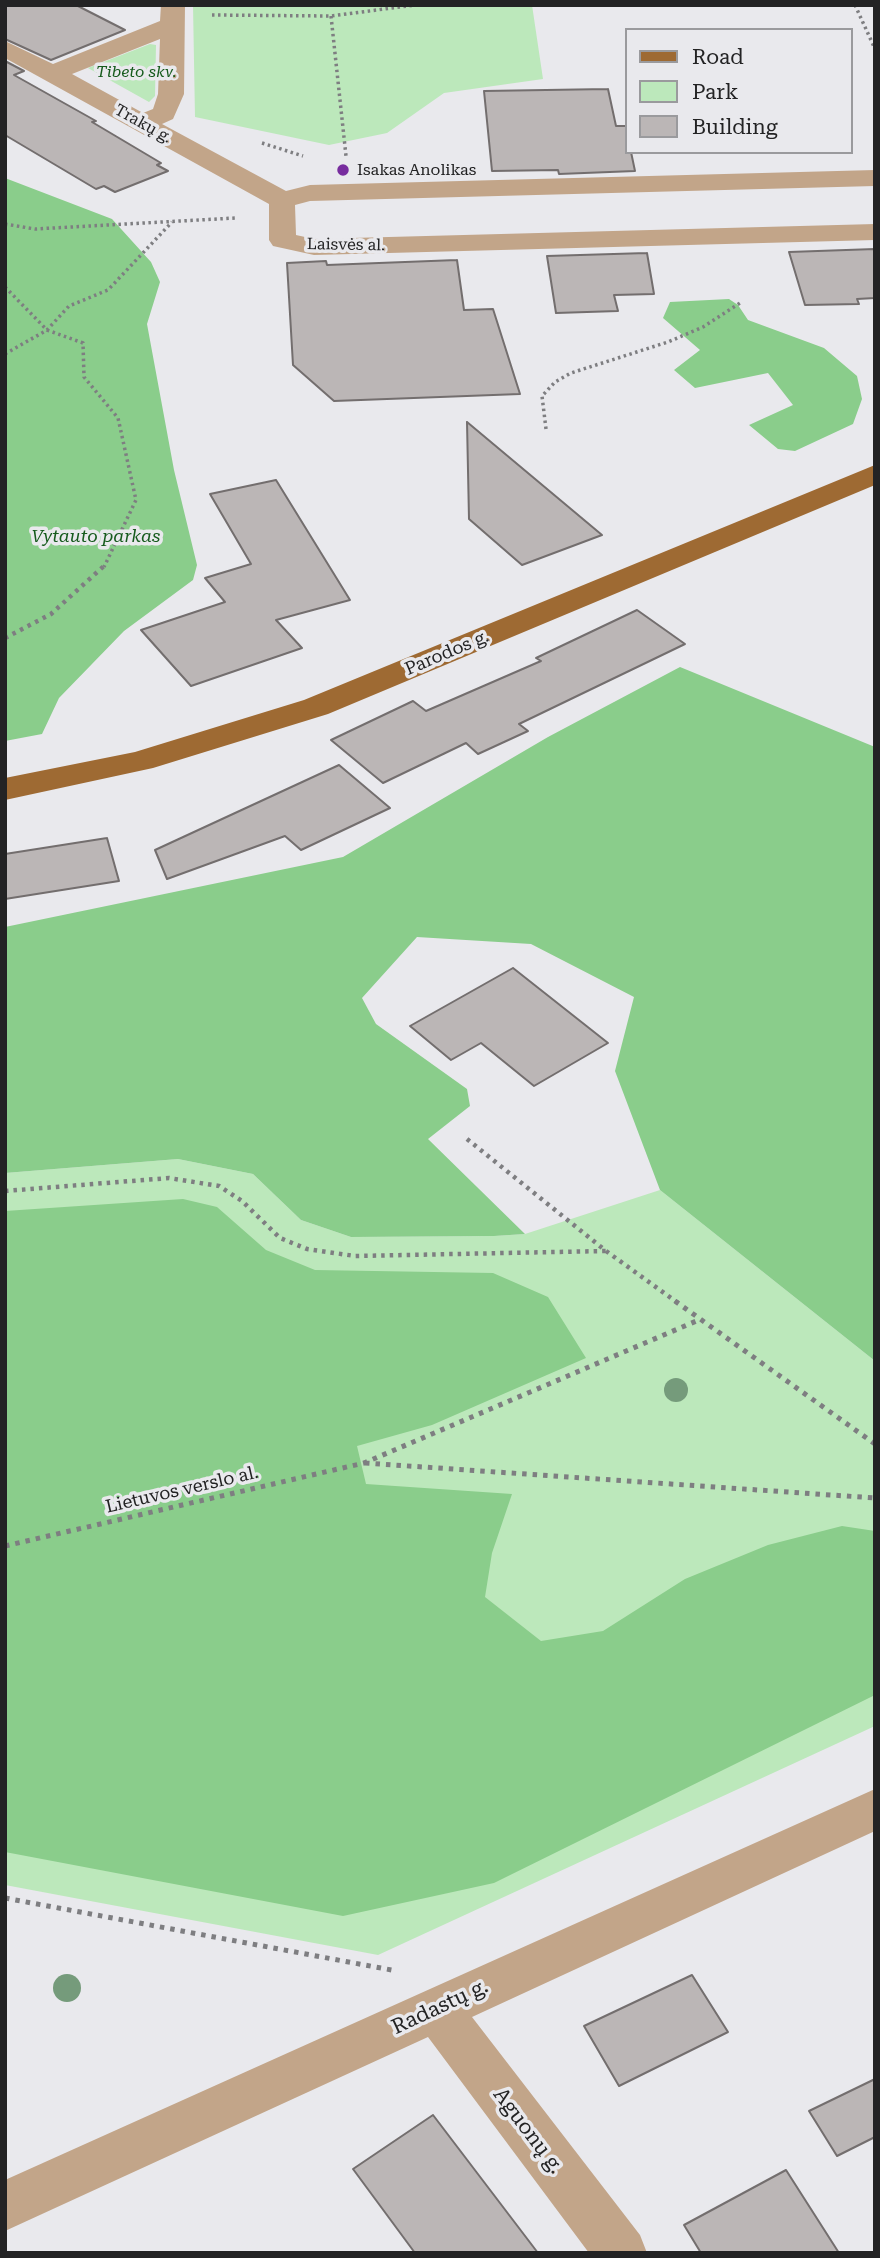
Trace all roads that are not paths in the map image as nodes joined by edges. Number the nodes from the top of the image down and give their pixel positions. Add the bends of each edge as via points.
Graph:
1 (172, 15) edge
2 (5, 48) edge
3 (51, 74) junction
4 (141, 123) junction
5 (875, 178) edge
6 (282, 200) junction
7 (875, 232) edge
8 (875, 474) edge
9 (5, 789) edge
10 (875, 1809) edge
11 (436, 2009) junction
12 (5, 2206) edge
13 (621, 2253) edge

1 - 3 street
1 - 4 street via 171,94 164,114
2 - 3 street, Trakų g.
3 - 4 street, Trakų g.
4 - 6 street, Trakų g.
5 - 6 street via 310,193
6 - 7 street, Laisvės al. via 283,240 314,247
8 - 9 main road, Parodos g. via 316,707 141,761
10 - 11 street, Radastų g.
11 - 12 street, Radastų g.
11 - 13 street, Aguonų g.

